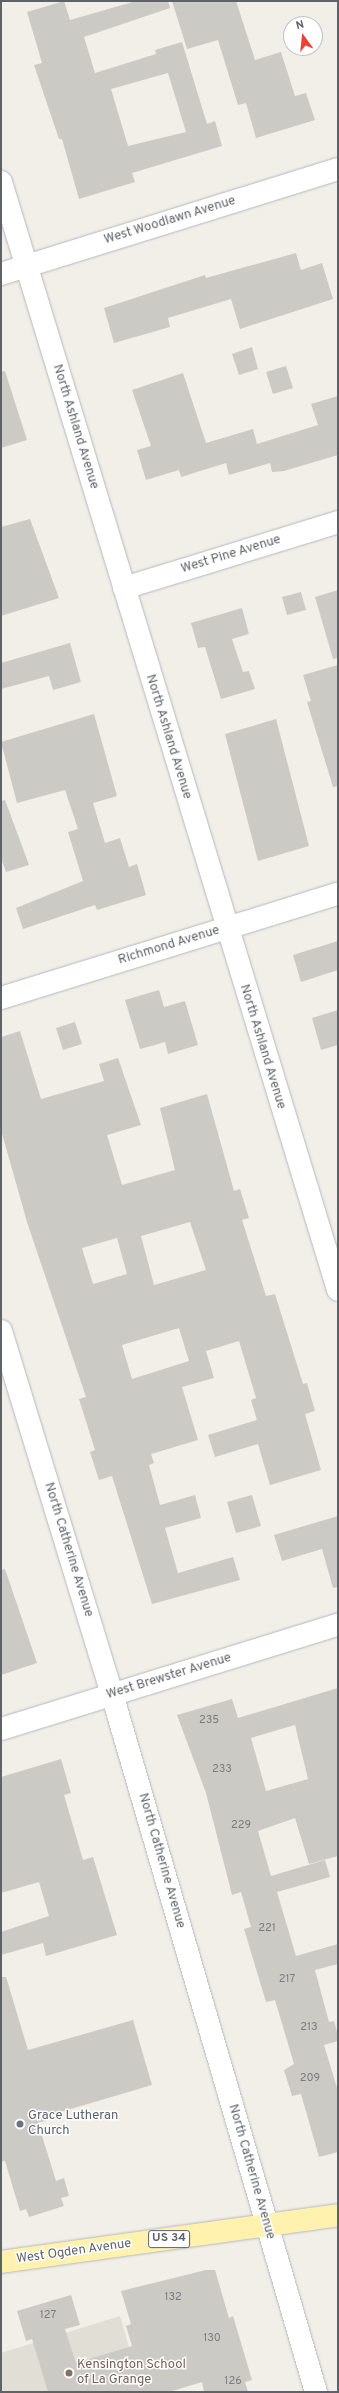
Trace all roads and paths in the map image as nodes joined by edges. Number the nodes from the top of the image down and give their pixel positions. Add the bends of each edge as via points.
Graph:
1 (338, 169) edge
2 (1, 182) edge
3 (27, 266) junction
4 (1, 274) edge
5 (338, 522) edge
6 (124, 588) junction
7 (338, 894) edge
8 (225, 929) junction
9 (1, 998) edge
10 (334, 1259) edge
11 (338, 1290) edge
12 (1, 1331) edge
13 (338, 1625) edge
14 (112, 1694) junction
15 (1, 1729) edge
16 (338, 2215) edge
17 (267, 2225) junction
18 (1, 2262) edge
19 (316, 2392) edge

1 - 3 street, West Woodlawn Avenue
2 - 3 street, North Ashland Avenue
3 - 4 street, West Woodlawn Avenue
3 - 6 street, North Ashland Avenue
5 - 6 street, West Pine Avenue
6 - 8 street, North Ashland Avenue
7 - 8 street, Richmond Avenue
8 - 9 street, Richmond Avenue
8 - 10 street, North Ashland Avenue
10 - 11 street, North Ashland Avenue
12 - 14 street, North Catherine Avenue
13 - 14 street, West Brewster Avenue
14 - 15 street, West Brewster Avenue
14 - 17 street, North Catherine Avenue
16 - 17 main road, West Ogden Avenue / US 34
17 - 18 main road, West Ogden Avenue / US 34
17 - 19 street, North Catherine Avenue

